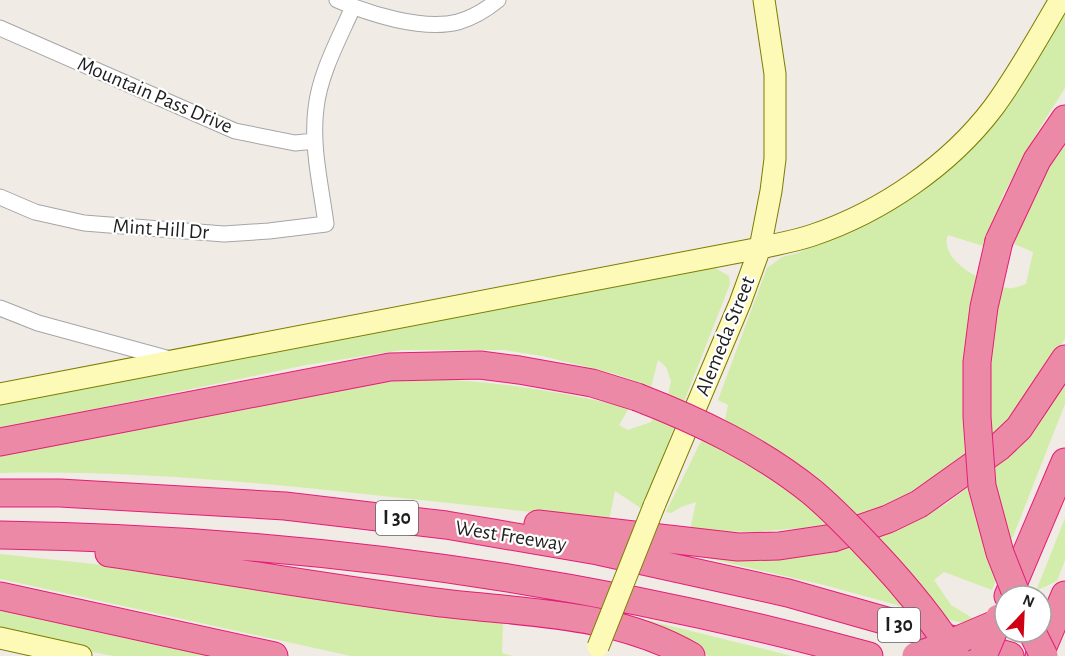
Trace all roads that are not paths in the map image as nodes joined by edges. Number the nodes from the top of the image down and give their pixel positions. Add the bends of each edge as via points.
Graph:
1 (337, 0) edge
2 (498, 0) edge
3 (764, 0) edge
4 (1060, 0) edge
5 (352, 7) junction
6 (0, 28) edge
7 (1065, 119) edge
8 (315, 141) junction
9 (0, 196) edge
10 (760, 248) junction
11 (0, 308) edge
12 (1065, 359) edge
13 (176, 360) junction
14 (0, 394) edge
15 (0, 442) edge
16 (1065, 462) edge
17 (0, 493) edge
18 (398, 518) junction
19 (0, 535) edge
20 (38, 536) junction
21 (1012, 584) edge
22 (1013, 584) edge
23 (0, 596) edge
24 (1058, 598) edge
25 (993, 625) edge
26 (993, 631) edge
27 (0, 638) edge
28 (596, 652) edge
29 (81, 656) edge
30 (274, 656) edge
31 (691, 656) edge
32 (869, 656) edge
33 (916, 656) edge
34 (956, 656) edge
35 (982, 656) edge
36 (1010, 656) edge
37 (1040, 656) edge

1 - 5 street
2 - 5 street via 457,22 434,24 382,17
3 - 10 main road, Alemeda Street via 776,74 775,159
4 - 10 main road via 992,108 946,157 894,196 840,225
5 - 8 street via 323,76 316,107
6 - 8 street, Mountain Pass Drive via 235,131 295,143
7 - 21 highway, bridge via 1037,160 999,241 977,362 982,486
8 - 9 street, Mint Hill Dr via 326,224 224,234 84,223 35,212
10 - 13 main road
10 - 28 main road, Alemeda Street, bridge
11 - 13 street via 38,323
12 - 18 highway via 1019,428 999,447 919,504 833,538 738,547 459,514 419,512
13 - 14 main road
15 - 34 highway, bridge via 390,367 480,365 592,383 684,415 767,460 811,491 907,588
16 - 22 highway
17 - 18 highway, West Freeway / I 30 via 285,506
18 - 36 highway, West Freeway / I 30 via 598,551 765,588
19 - 20 highway, West Freeway / I 30
20 - 31 highway via 79,548 434,602 623,626
20 - 32 highway, West Freeway / I 30 via 275,548 398,561 556,585 752,626
23 - 30 highway
24 - 37 highway
25 - 33 highway, bridge
26 - 35 highway, bridge
27 - 29 main road

